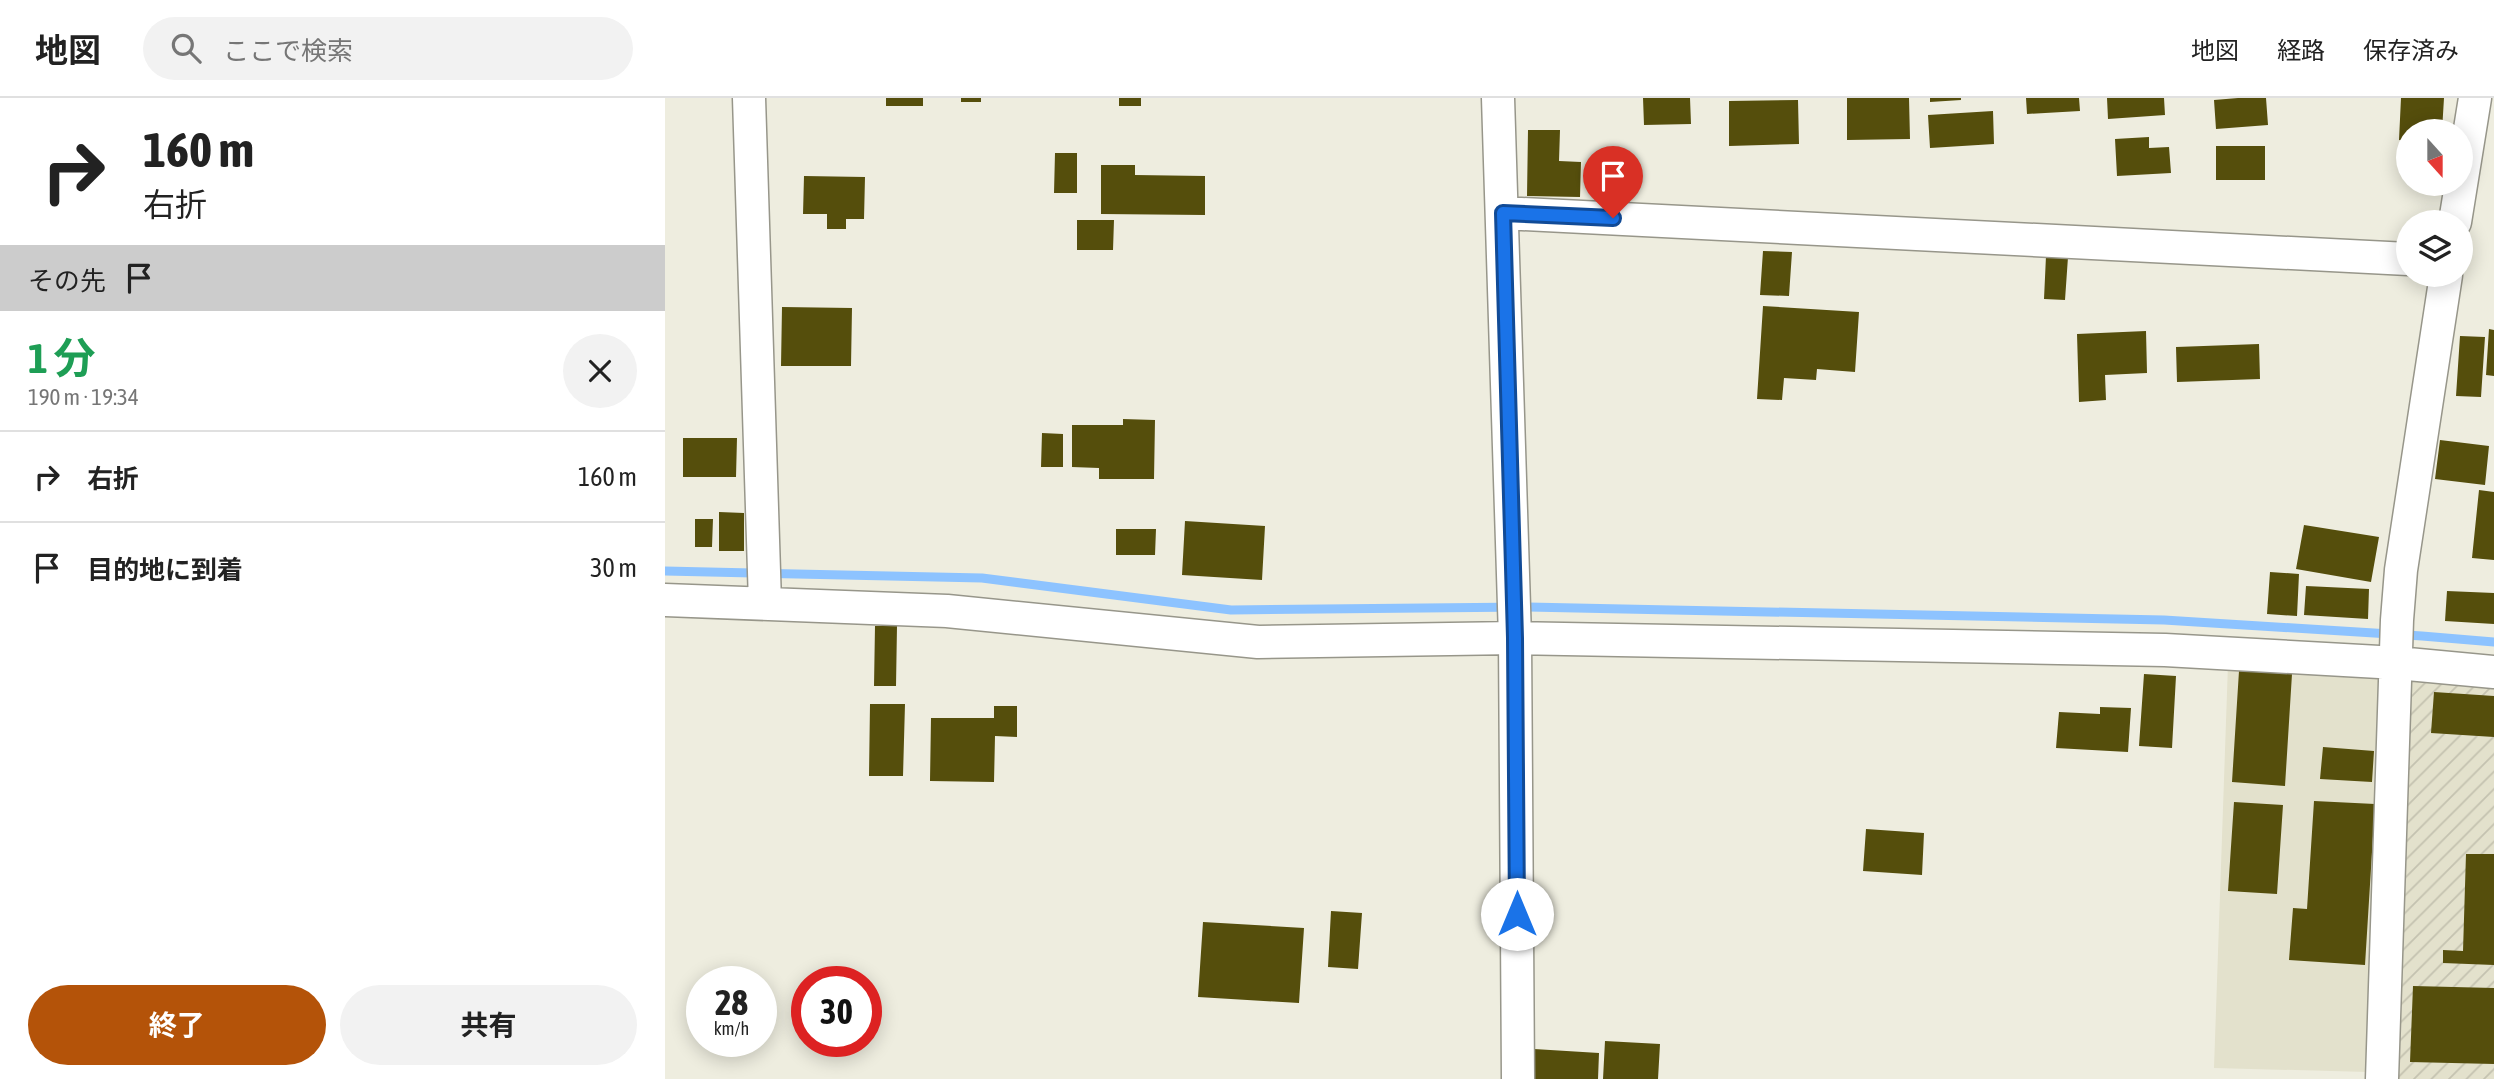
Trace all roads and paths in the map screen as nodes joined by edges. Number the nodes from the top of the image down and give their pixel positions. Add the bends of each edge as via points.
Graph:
1 (749, 98) edge
2 (1498, 98) edge
3 (2475, 98) edge
4 (2457, 210) edge
5 (1503, 213) junction
6 (2396, 258) edge
7 (2444, 287) edge
8 (665, 600) edge
9 (765, 603) junction
10 (1515, 638) junction
11 (2397, 663) junction
12 (2494, 672) edge
13 (1518, 1079) edge
14 (2382, 1079) edge

1 - 9 street
2 - 5 street
3 - 4 street
5 - 6 street
5 - 10 street
7 - 11 street via 2401,570
8 - 9 street
9 - 10 street via 947,611 1258,642
10 - 11 street via 2165,650
10 - 13 street
11 - 12 street
11 - 14 street

